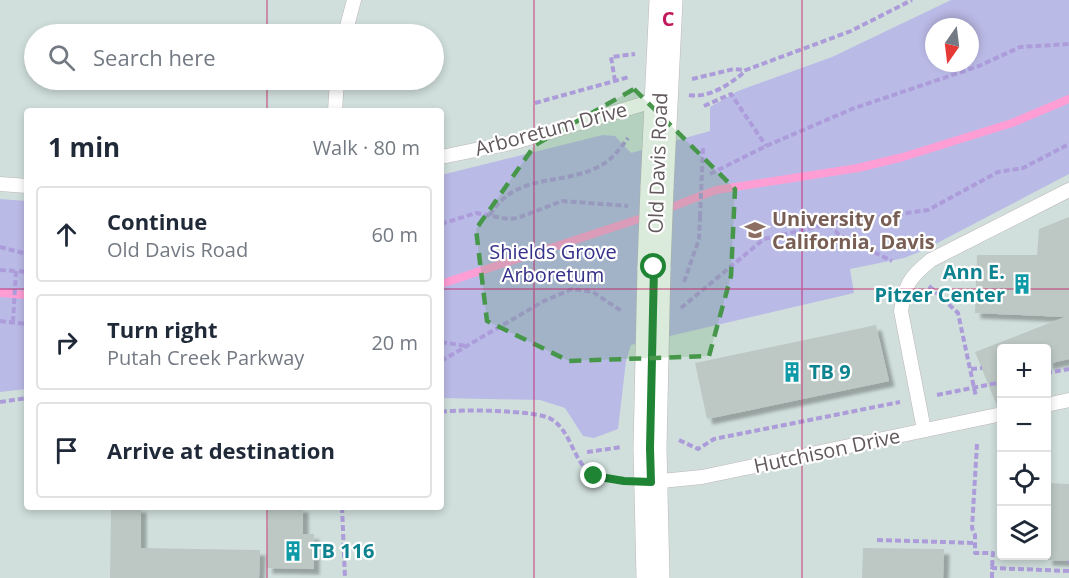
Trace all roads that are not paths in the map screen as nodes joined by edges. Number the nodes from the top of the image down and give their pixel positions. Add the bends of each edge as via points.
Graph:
1 (354, 0) edge
2 (666, 0) edge
3 (348, 24) edge
4 (336, 90) edge
5 (676, 91) junction
6 (334, 108) edge
7 (444, 156) edge
8 (0, 184) edge
9 (24, 186) edge
10 (1069, 190) edge
11 (1069, 400) edge
12 (1051, 404) edge
13 (997, 415) edge
14 (924, 430) junction
15 (651, 482) junction
16 (653, 578) edge

1 - 3 lane
2 - 5 street, Old Davis Road
4 - 6 lane
5 - 7 lane, Arboretum Drive via 515,142
5 - 15 street, Old Davis Road, bridge via 657,188
8 - 9 lane
10 - 14 lane via 931,260 912,276 901,311
11 - 12 lane
13 - 14 lane, Hutchison Drive
14 - 15 lane, Hutchison Drive via 702,477
15 - 16 street, Old Davis Road

